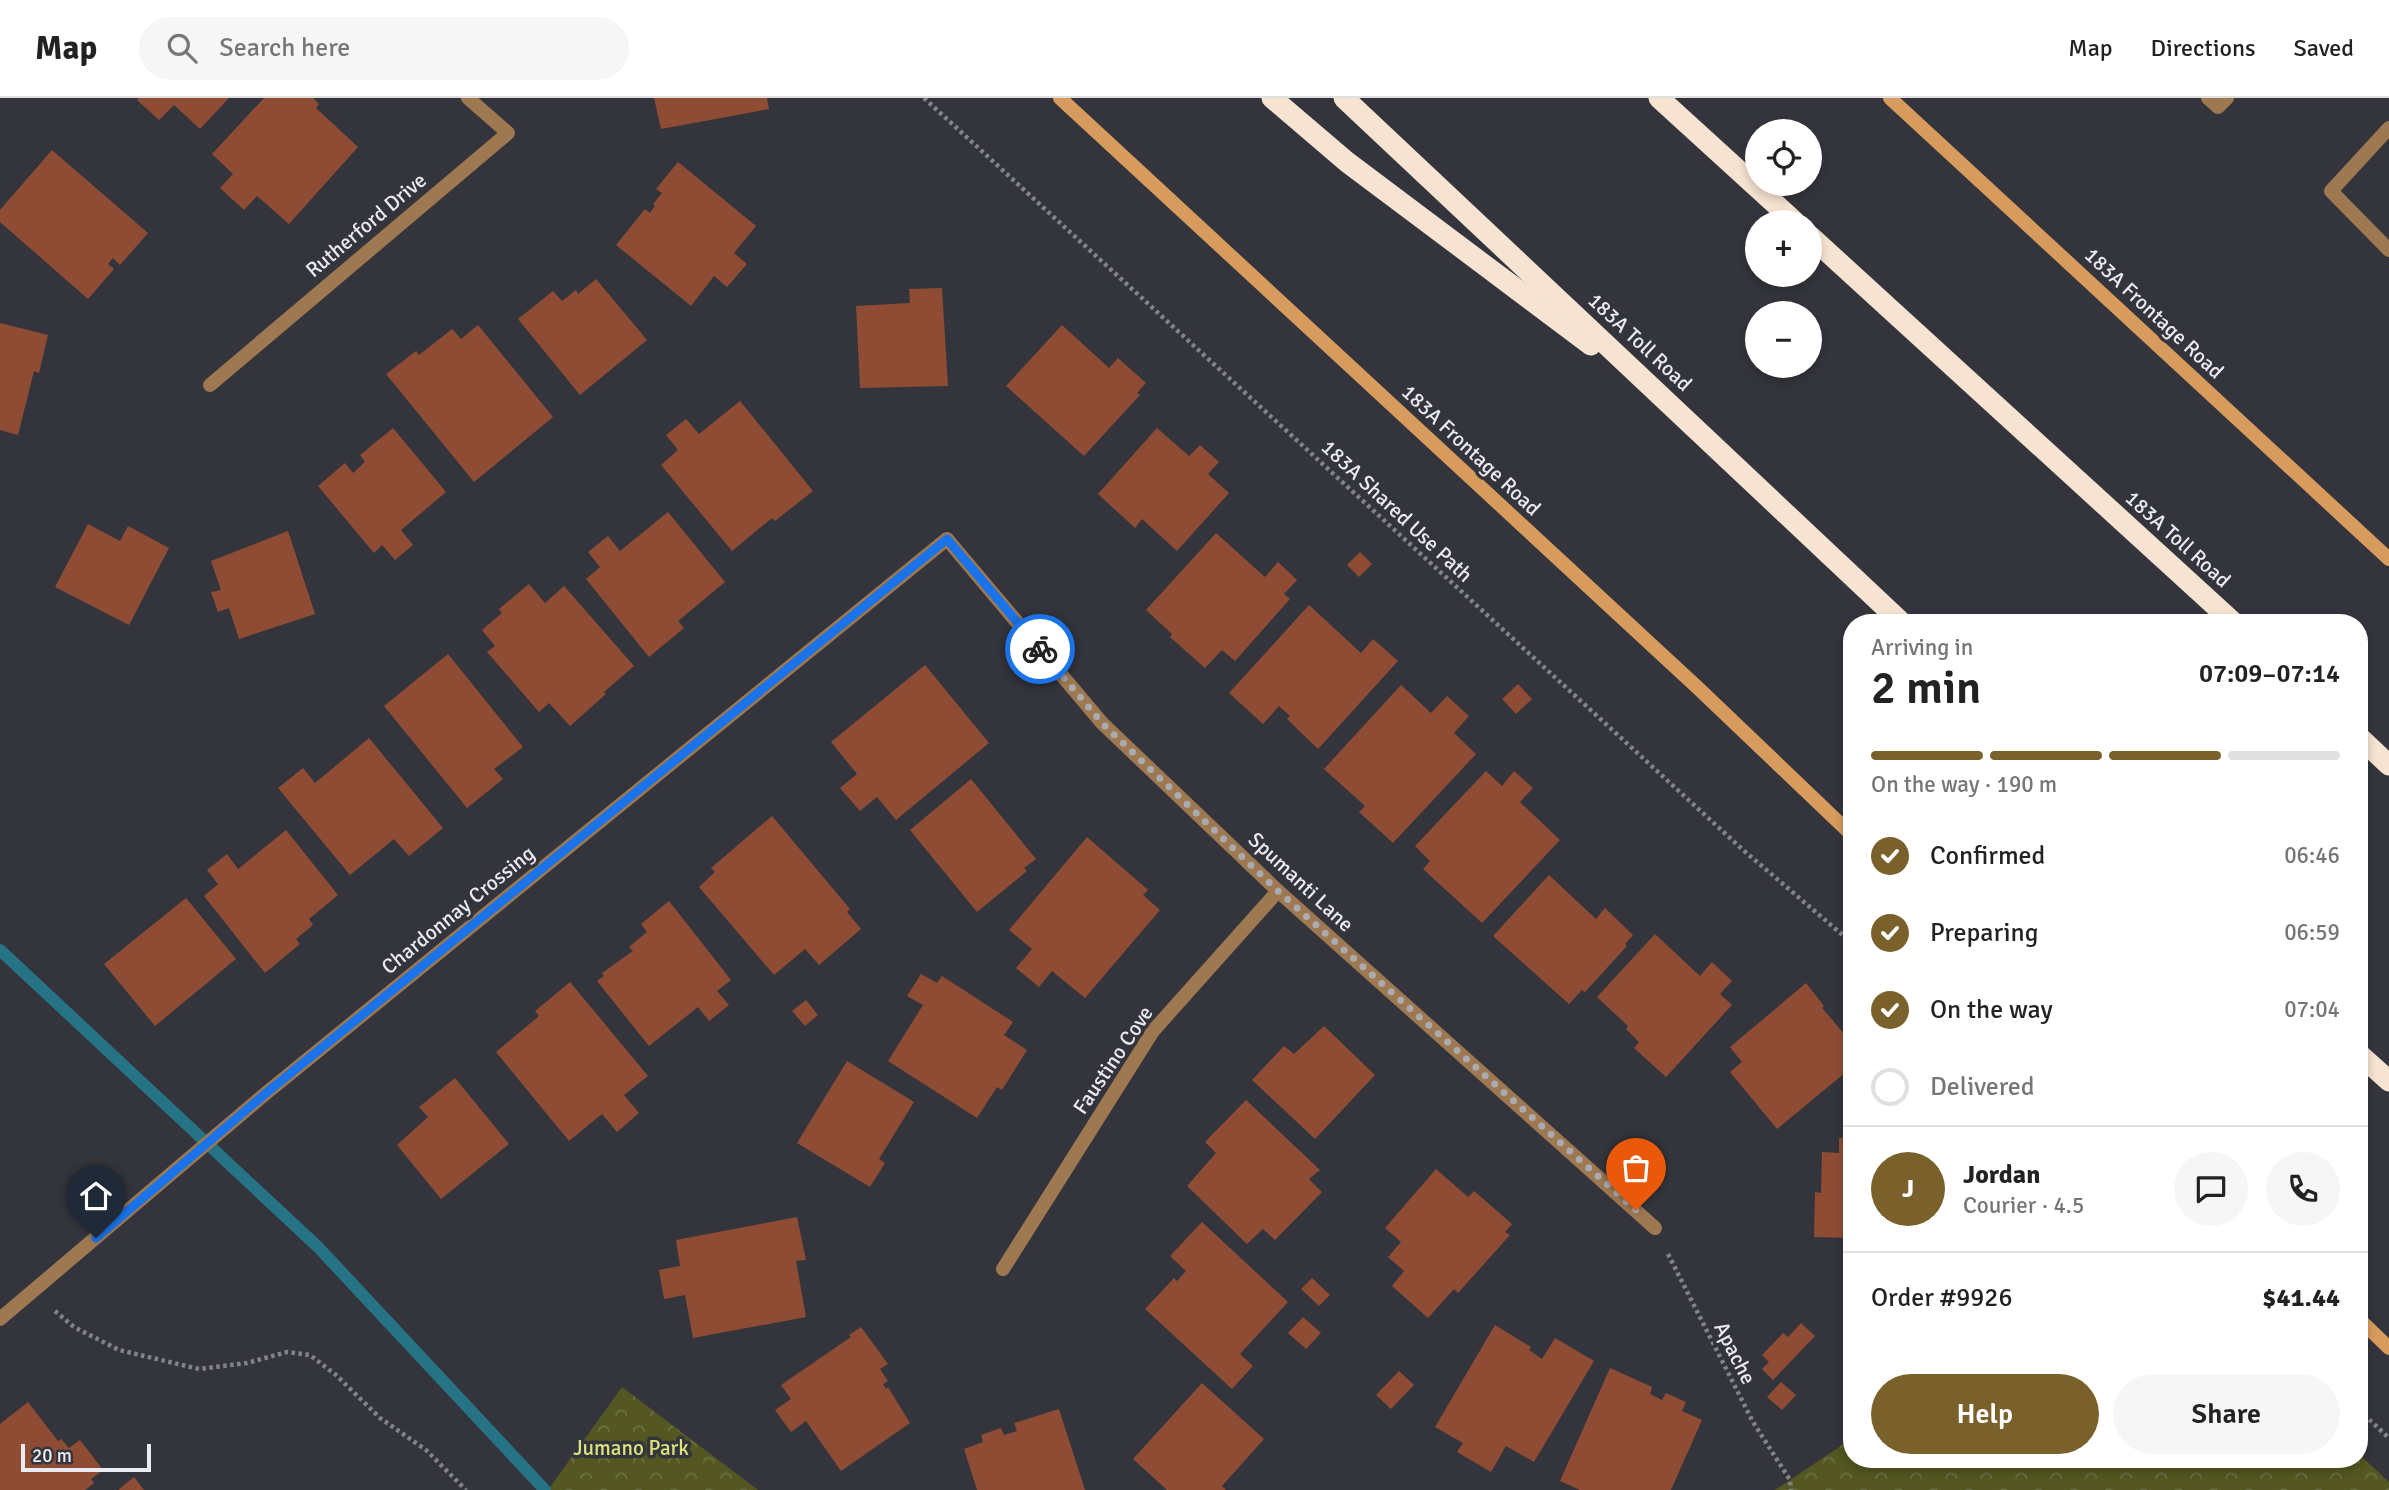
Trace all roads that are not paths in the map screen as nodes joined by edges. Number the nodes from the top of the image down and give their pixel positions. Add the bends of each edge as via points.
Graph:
1 (468, 98) edge
2 (1060, 98) edge
3 (1272, 98) edge
4 (1344, 98) edge
5 (1658, 98) edge
6 (1890, 98) edge
7 (2208, 98) edge
8 (2227, 98) edge
9 (2389, 128) edge
10 (1782, 210) edge
11 (1822, 247) edge
12 (2389, 250) edge
13 (210, 385) dead end
14 (1678, 411) junction
15 (947, 539) joint
16 (2389, 559) edge
17 (1892, 614) edge
18 (2224, 614) edge
19 (2368, 745) edge
20 (2389, 765) edge
21 (1843, 826) edge
22 (1278, 891) junction
23 (2368, 1062) edge
24 (2389, 1081) edge
25 (1656, 1228) road end
26 (1003, 1269) dead end
27 (0, 1319) edge
28 (2368, 1328) edge
29 (2389, 1348) edge

1 - 13 street, Rutherford Drive via 508,133
2 - 21 main road, 183A Frontage Road
3 - 14 highway via 1347,162
4 - 14 highway, 183A Toll Road
5 - 10 highway
6 - 16 main road, 183A Frontage Road
7 - 8 street via 2218,107
9 - 12 street via 2331,191
11 - 18 highway, 183A Toll Road
14 - 17 highway, 183A Toll Road
15 - 22 street, Spumanti Lane via 1102,723
15 - 27 street, Chardonnay Crossing via 265,1094
19 - 20 highway
22 - 25 street, Spumanti Lane
22 - 26 street, Faustino Cove via 1153,1031
23 - 24 highway
28 - 29 main road

